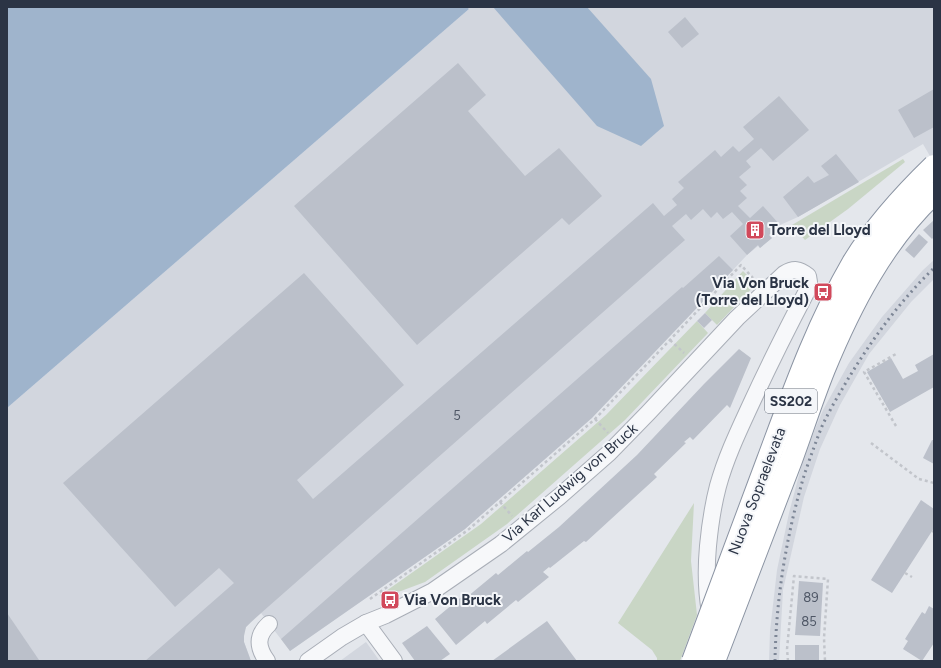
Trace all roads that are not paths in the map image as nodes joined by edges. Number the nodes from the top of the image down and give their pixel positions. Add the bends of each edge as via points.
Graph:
1 (934, 166) edge
2 (934, 193) edge
3 (366, 623) junction
4 (269, 624) dead end
5 (267, 661) edge
6 (308, 661) edge
7 (394, 661) edge
8 (693, 661) edge
9 (714, 661) edge
10 (719, 661) edge

1 - 8 highway, Nuova Sopraelevata / SS202, bridge via 880,224 830,305 805,362
2 - 9 highway, Nuova Sopraelevata / SS202, bridge via 895,236 869,276 848,316 824,370
3 - 6 street, Via Karl Ludwig von Bruck
3 - 7 street
3 - 10 street, Via Karl Ludwig von Bruck via 433,591 501,544 560,496 609,453 737,318 784,274 796,269 808,276 808,289 740,427 726,460 711,516 707,599
4 - 5 street via 259,642

